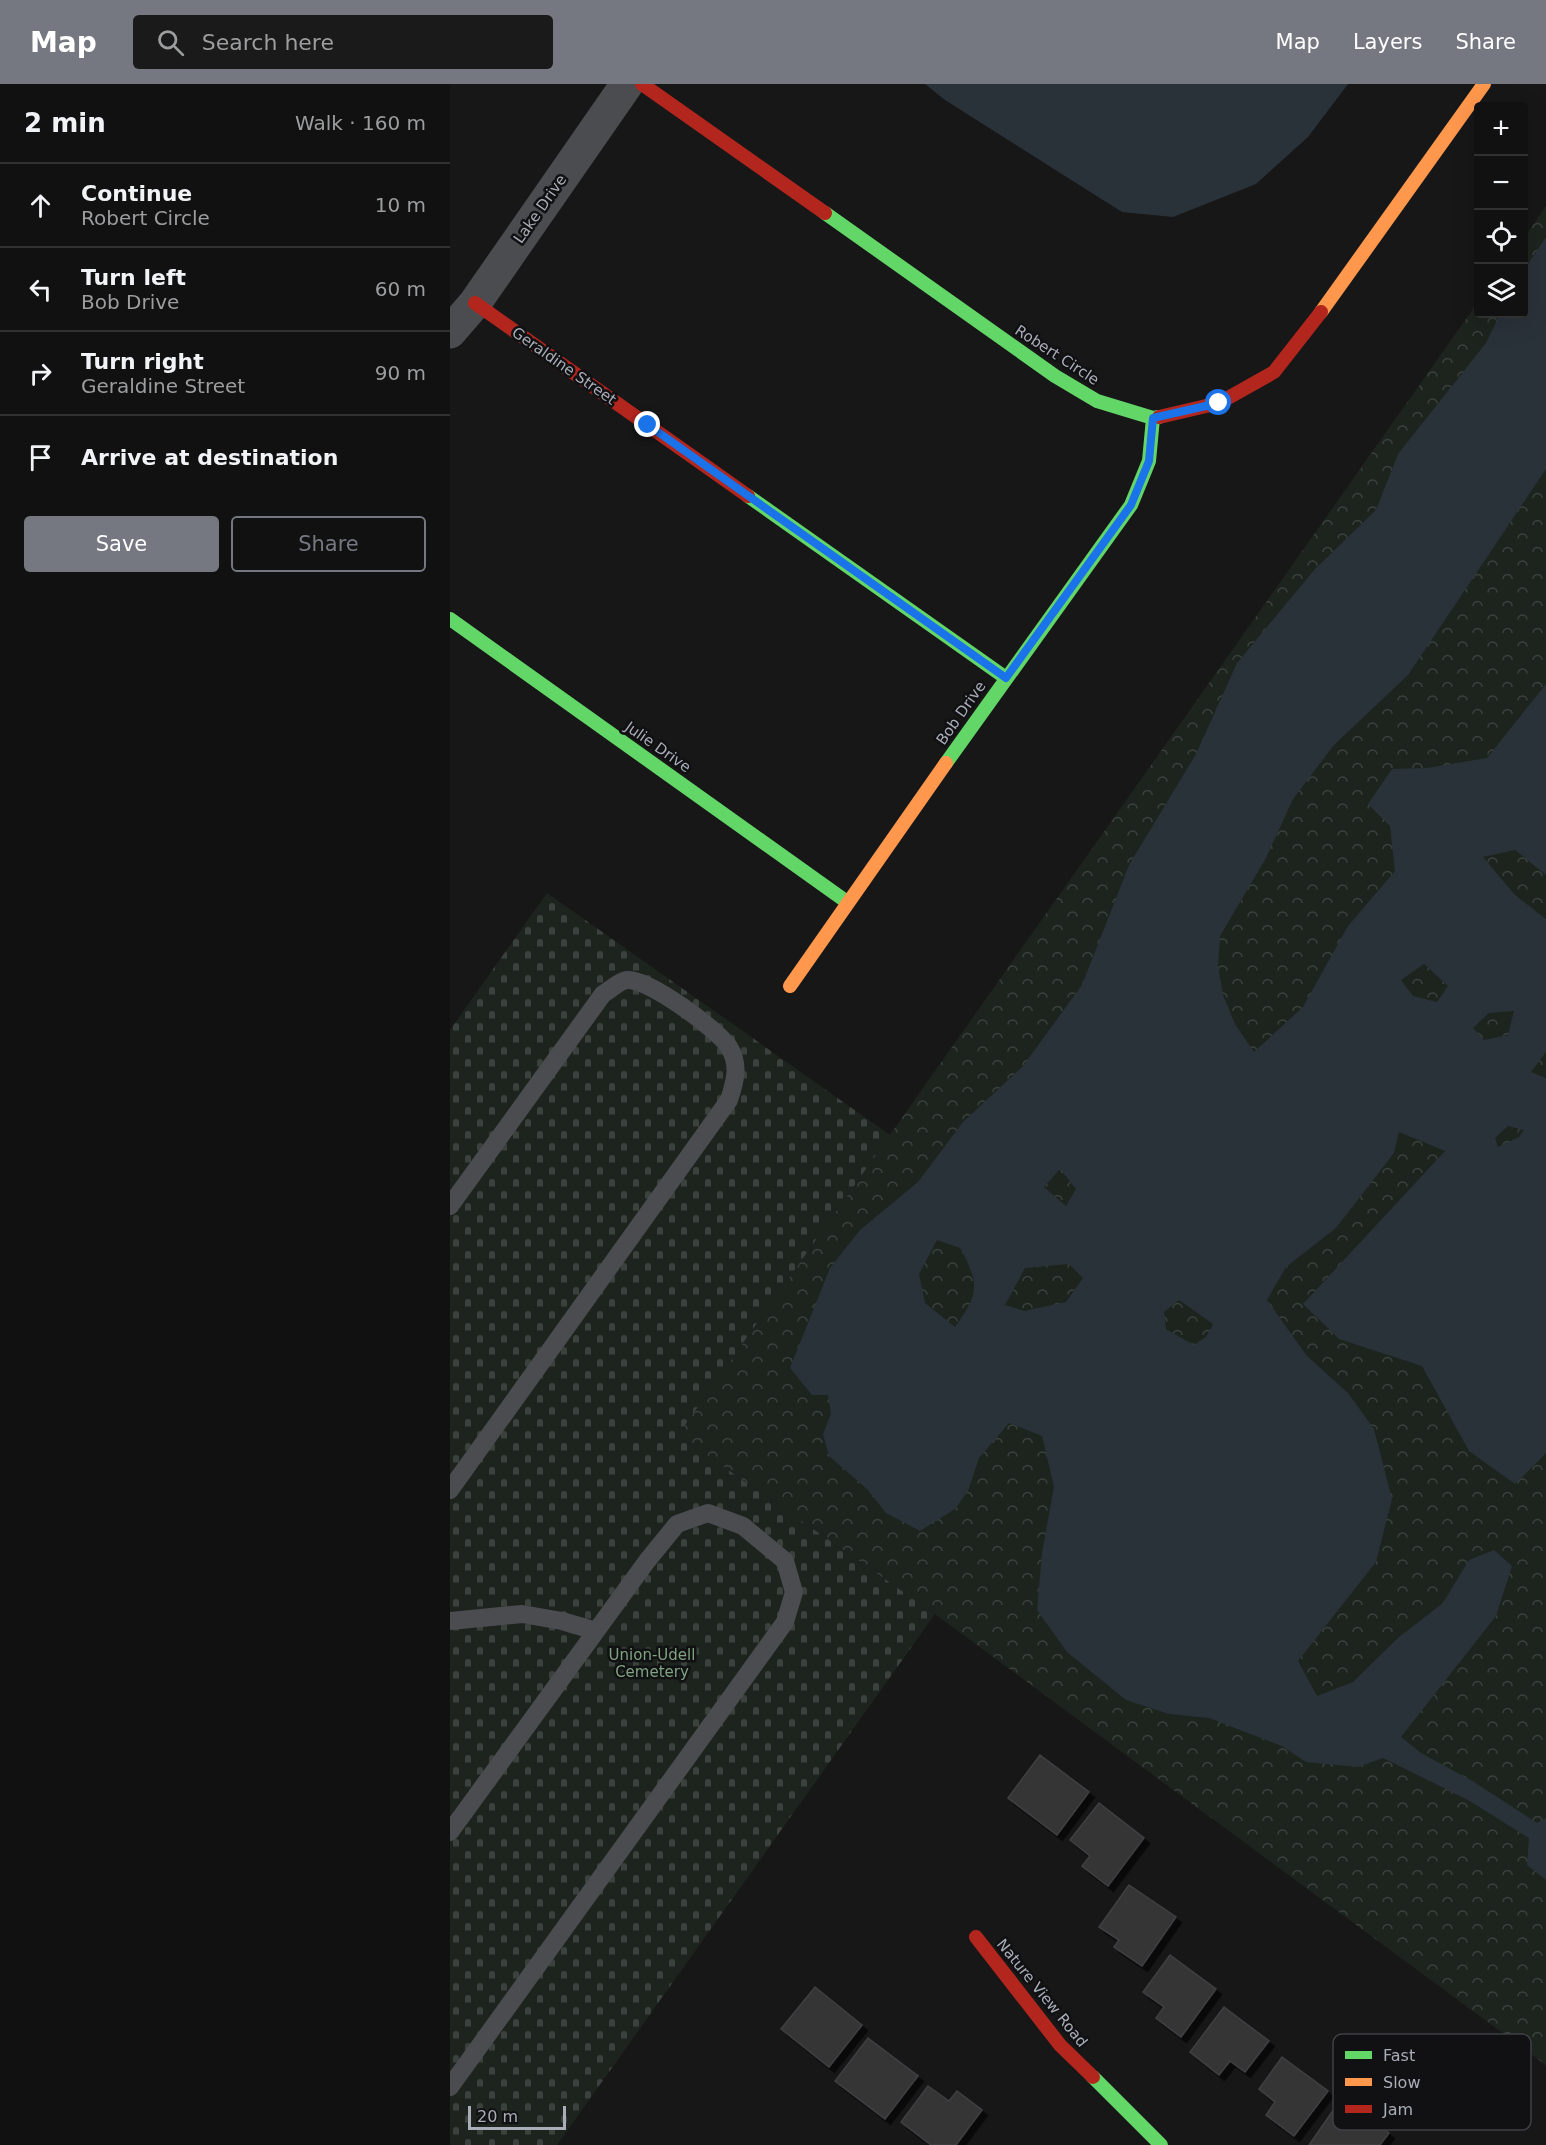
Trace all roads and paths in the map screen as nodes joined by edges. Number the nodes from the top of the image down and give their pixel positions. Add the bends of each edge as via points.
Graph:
1 (627, 84) edge
2 (642, 84) edge
3 (1484, 84) edge
4 (475, 303) junction
5 (450, 331) edge
6 (1153, 418) junction
7 (450, 619) edge
8 (1006, 678) junction
9 (848, 902) junction
10 (790, 986) dead end
11 (450, 1206) edge
12 (450, 1490) edge
13 (450, 1621) edge
14 (596, 1631) junction
15 (450, 1833) edge
16 (976, 1937) dead end
17 (450, 2086) edge
18 (1161, 2145) edge

1 - 4 street, Lake Drive
2 - 6 street, Robert Circle via 1055,376 1096,400
3 - 6 street via 1274,372 1219,403
4 - 5 street, Lake Drive
4 - 8 street, Geraldine Street
6 - 8 street, Bob Drive via 1149,461 1131,505
7 - 9 street, Julie Drive
8 - 9 street, Bob Drive
9 - 10 street, Bob Drive
11 - 12 lane via 603,994 625,980 645,982 709,1026 730,1048 737,1074 729,1100
13 - 14 lane via 522,1614
14 - 15 lane
14 - 17 lane via 677,1524 708,1513 743,1526 785,1561 794,1592 785,1622
16 - 18 street, Nature View Road via 1060,2046

